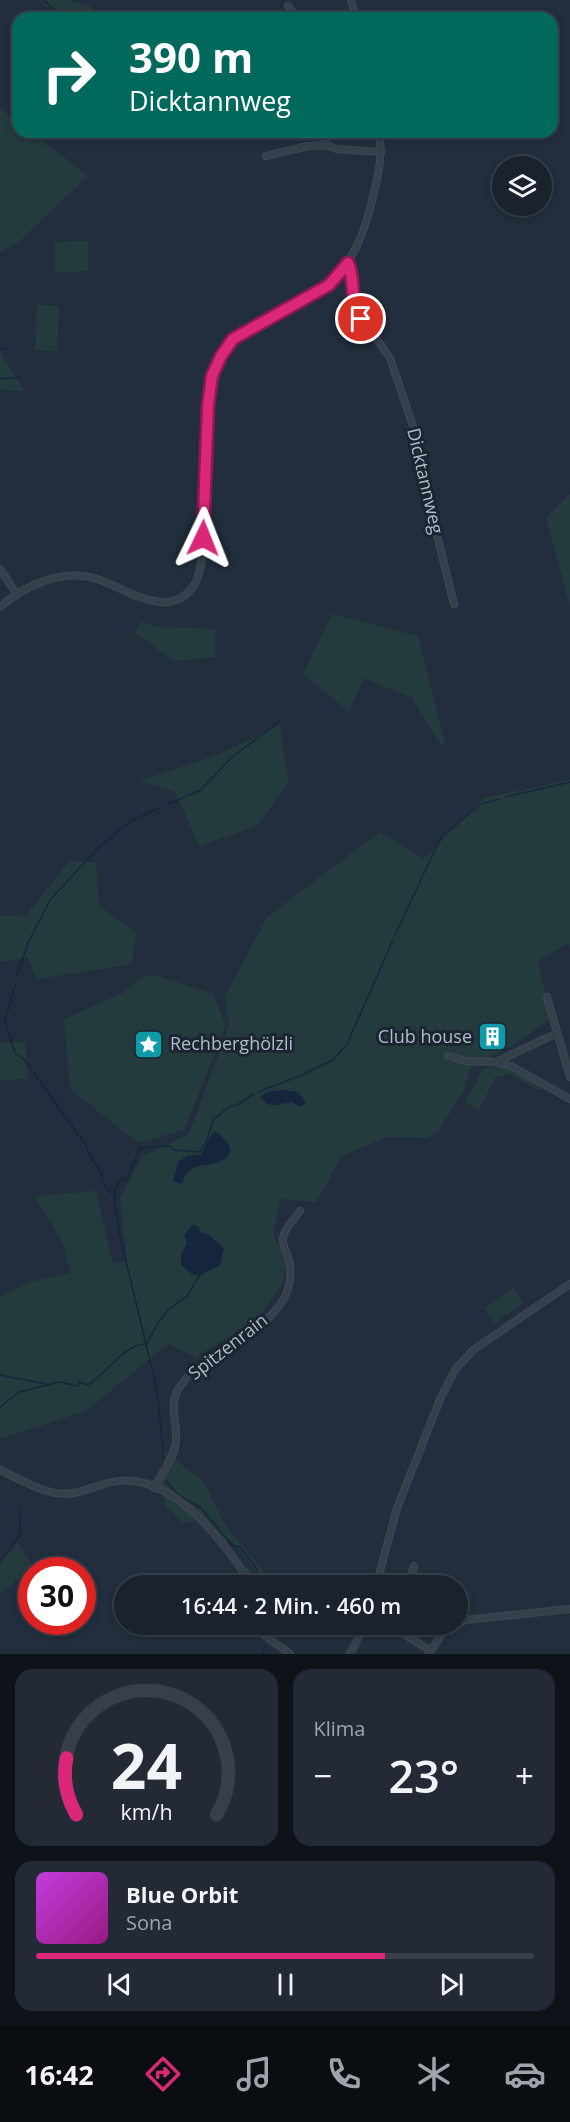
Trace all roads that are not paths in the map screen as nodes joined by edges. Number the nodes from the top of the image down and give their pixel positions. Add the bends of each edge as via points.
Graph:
1 (288, 6) dead end
2 (293, 12) edge
3 (324, 138) edge
4 (380, 138) edge
5 (326, 145) junction
6 (381, 152) junction
7 (266, 156) dead end
8 (348, 263) junction
9 (0, 569) edge
10 (16, 593) junction
11 (454, 604) dead end
12 (0, 608) edge
13 (547, 997) dead end
14 (557, 1033) junction
15 (448, 1056) dead end
16 (496, 1062) junction
17 (570, 1077) edge
18 (570, 1099) edge
19 (300, 1211) dead end
20 (570, 1284) edge
21 (0, 1470) edge
22 (154, 1488) junction
23 (414, 1566) dead end
24 (245, 1572) junction
25 (243, 1575) edge
26 (246, 1575) edge
27 (379, 1575) edge
28 (411, 1575) edge
29 (570, 1609) edge
30 (468, 1620) edge
31 (264, 1635) edge
32 (360, 1635) edge
33 (405, 1635) edge
34 (442, 1635) edge
35 (430, 1653) edge
36 (290, 1654) edge
37 (350, 1654) edge

1 - 2 street
3 - 5 street
4 - 6 street
5 - 6 street
5 - 7 street
6 - 8 street via 365,226
8 - 10 street via 329,285 233,339 221,356 212,376 208,406 202,560 196,582 184,595 167,603 149,601 96,578 75,577 48,579
8 - 11 street, Dicktannweg via 353,275 355,308 390,358 418,441
9 - 10 street
10 - 12 street
13 - 14 street
14 - 16 street
14 - 17 street
15 - 16 street
16 - 18 street via 511,1066
19 - 22 street, Spitzenrain via 283,1236 290,1280 283,1300 244,1338 205,1361 177,1391 173,1409 176,1446
20 - 27 street via 474,1350 455,1370 397,1508
21 - 22 street via 61,1493 128,1480
22 - 24 street via 187,1506
23 - 28 street
24 - 25 street
24 - 26 street
29 - 30 street
31 - 36 street
32 - 37 street
33 - 35 street
34 - 35 street

